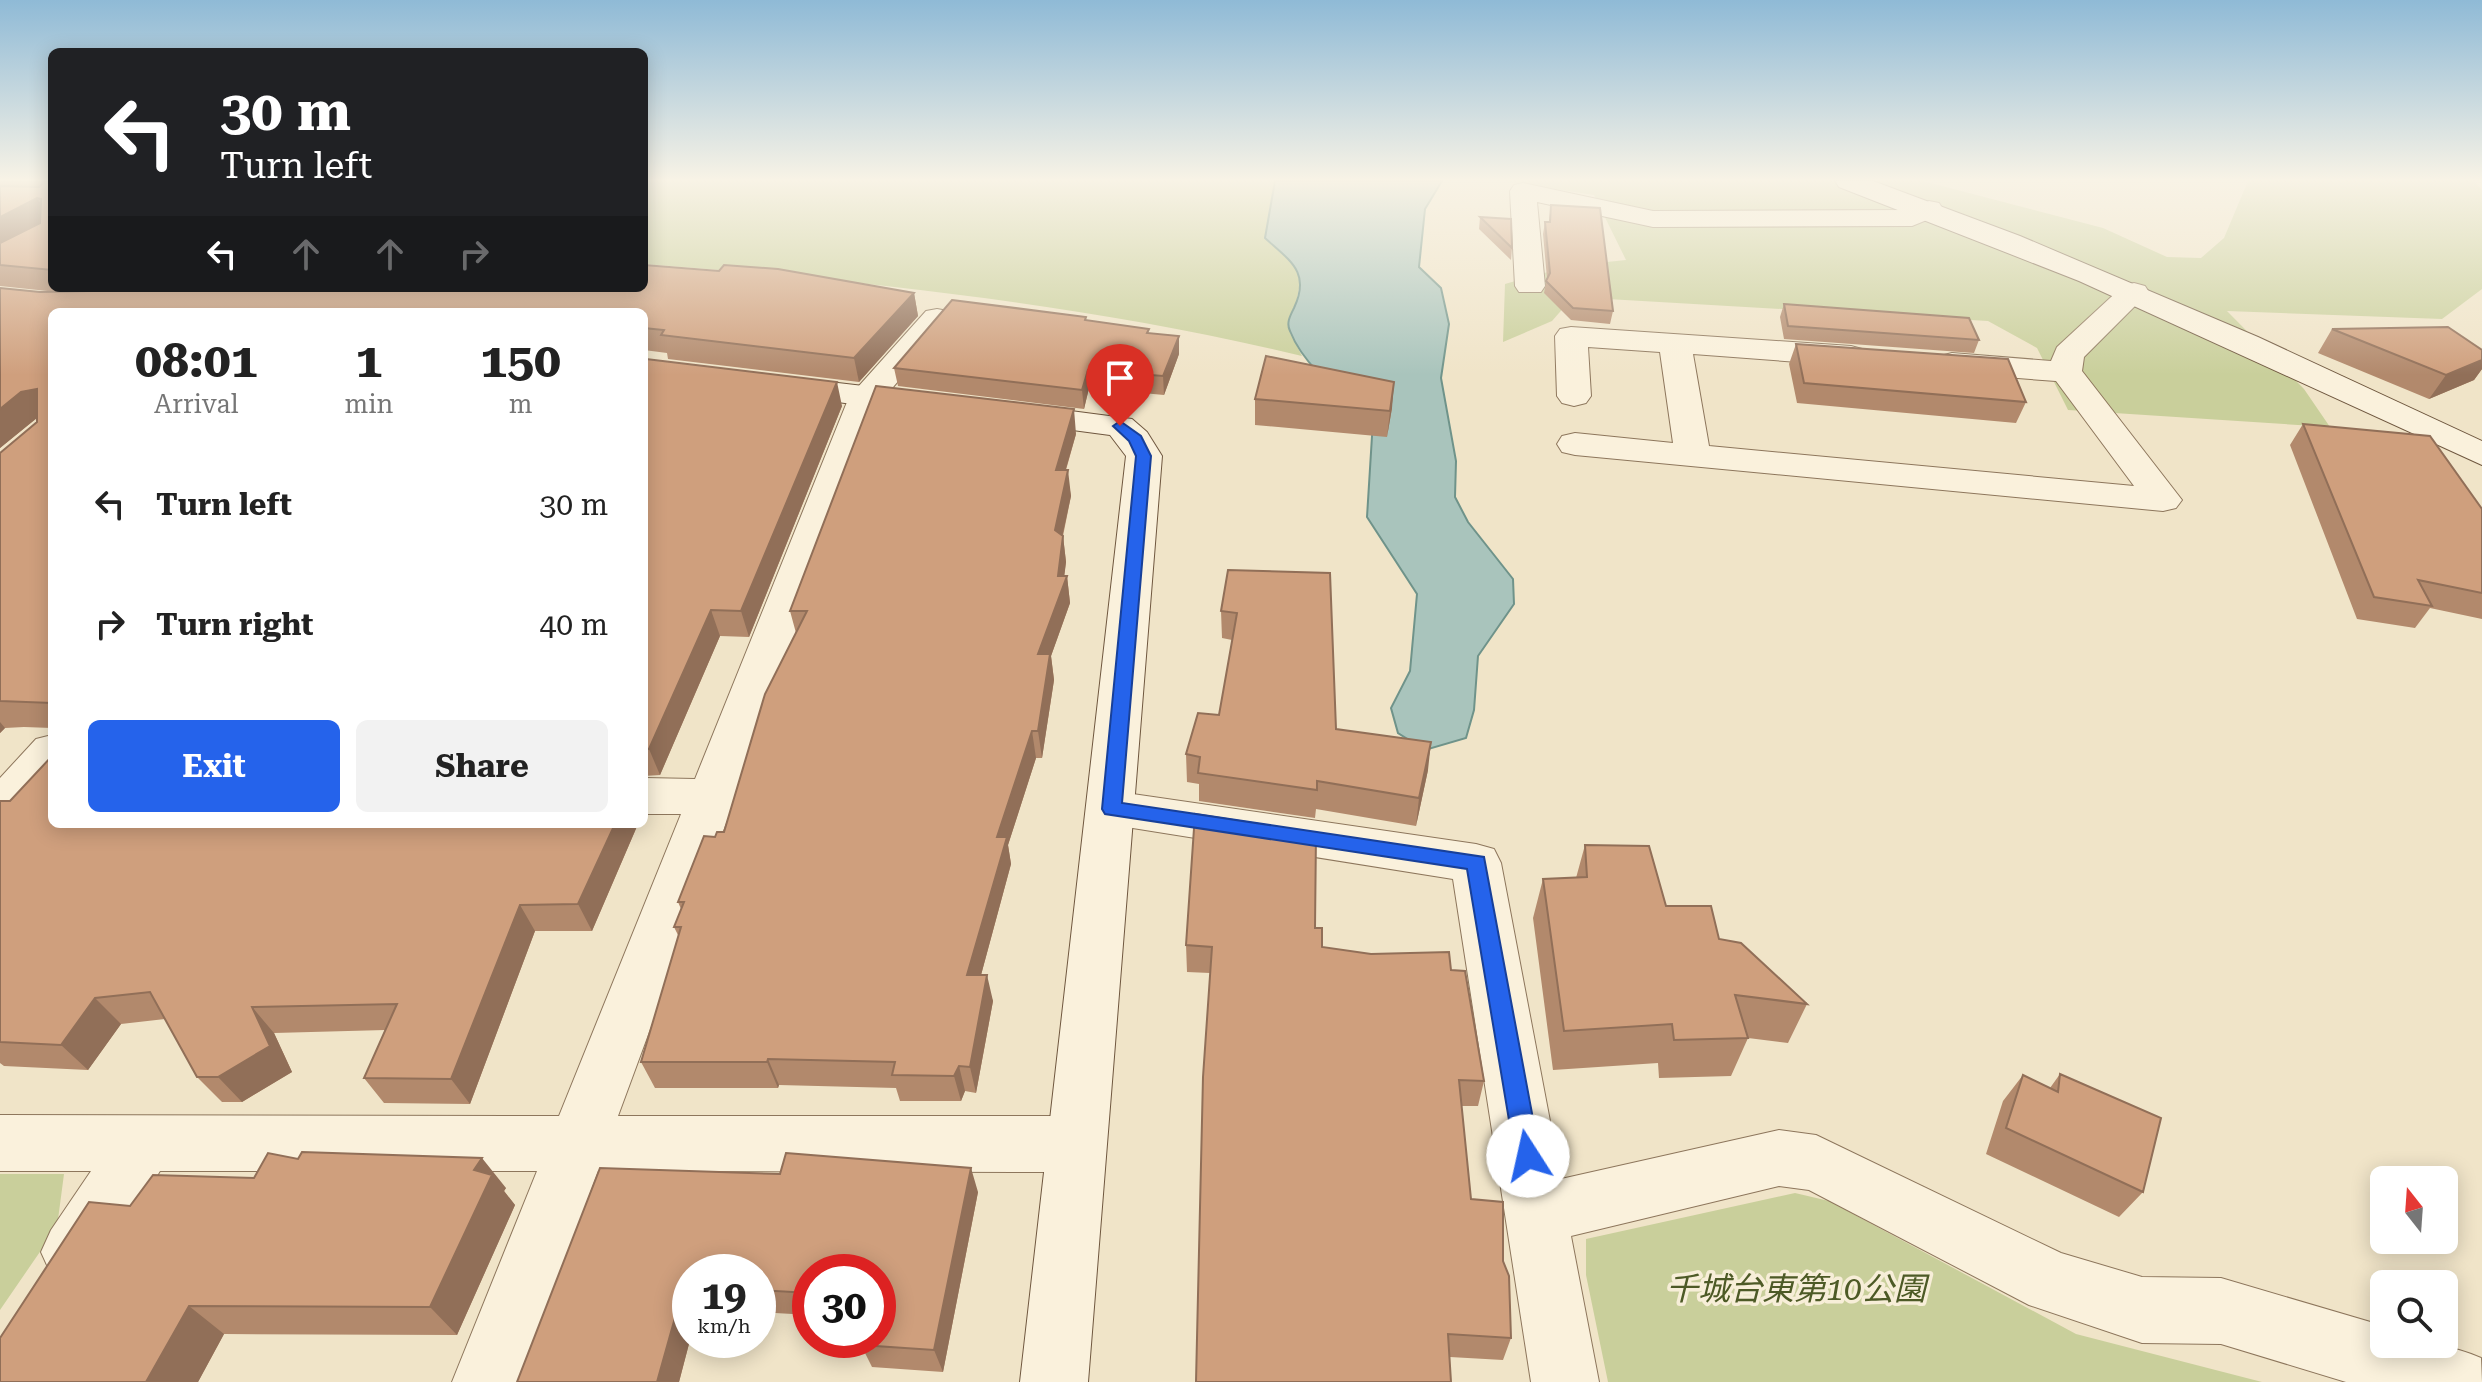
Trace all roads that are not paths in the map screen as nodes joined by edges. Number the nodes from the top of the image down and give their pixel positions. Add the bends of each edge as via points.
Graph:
1 (1527, 245) edge
2 (2019, 245) edge
3 (1530, 286) dead end
4 (2134, 292) junction
5 (937, 318) edge
6 (1675, 343) junction
7 (1878, 358) edge
8 (1925, 362) edge
9 (2066, 372) junction
10 (739, 381) edge
11 (1574, 396) dead end
12 (866, 397) junction
13 (1575, 444) dead end
14 (2482, 454) edge
15 (1693, 455) junction
16 (48, 756) edge
17 (648, 796) edge
18 (712, 797) junction
19 (16, 799) edge
20 (1112, 809) junction
21 (0, 1143) edge
22 (577, 1143) junction
23 (1074, 1144) junction
24 (143, 1145) junction
25 (1538, 1214) junction
26 (42, 1300) edge
27 (486, 1382) edge
28 (1054, 1382) edge
29 (1565, 1382) edge
30 (2457, 1382) edge

1 - 3 street
2 - 4 street
4 - 9 street via 2068,354
4 - 14 street
5 - 12 street
6 - 7 street
6 - 11 street via 1571,336
6 - 15 street
8 - 9 street
9 - 15 street via 2163,500
10 - 12 street
12 - 18 street
12 - 20 street via 1120,426 1135,439 1144,456
13 - 15 street
16 - 19 street
17 - 18 street
18 - 22 street
20 - 23 street
20 - 25 street via 1476,863
21 - 24 street
22 - 23 street
22 - 24 street
22 - 27 street
23 - 28 street
24 - 26 street
25 - 29 street
25 - 30 street via 1779,1158 1816,1163 2052,1282 2142,1310 2221,1311

